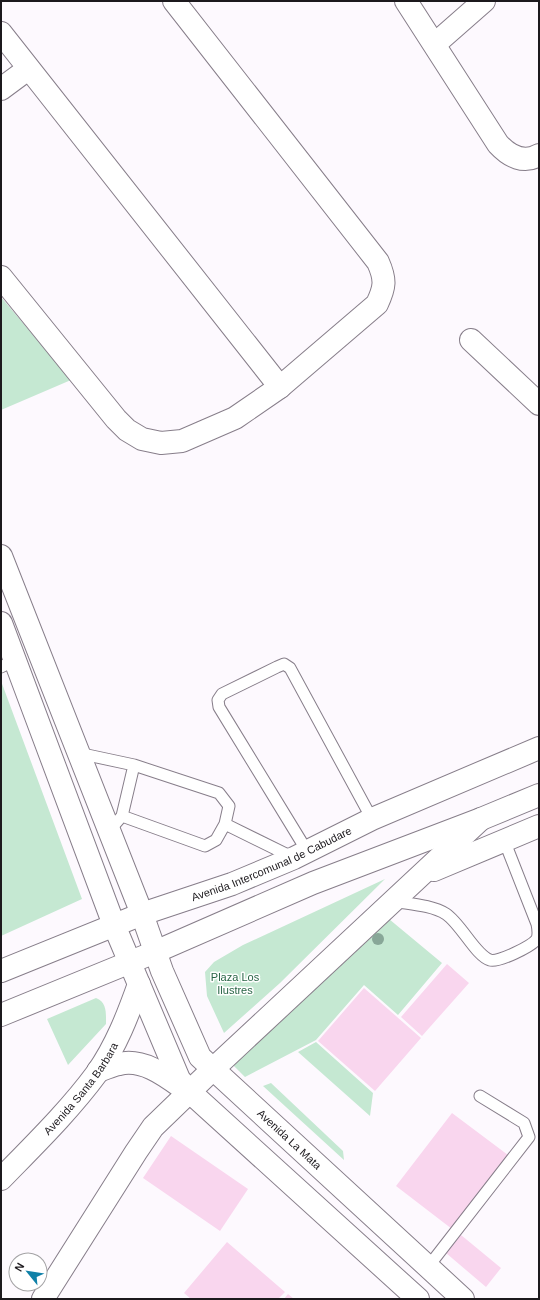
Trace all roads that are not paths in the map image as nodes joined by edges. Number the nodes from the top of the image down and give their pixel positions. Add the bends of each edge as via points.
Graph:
1 (174, 1) edge
2 (406, 1) edge
3 (484, 1) edge
4 (1, 34) edge
5 (434, 44) junction
6 (28, 69) junction
7 (1, 89) edge
8 (539, 154) edge
9 (1, 277) edge
10 (471, 340) dead end
11 (280, 387) junction
12 (539, 404) edge
13 (1, 556) edge
14 (1, 623) edge
15 (8, 664) edge
16 (539, 738) edge
17 (531, 752) edge
18 (78, 753) junction
19 (134, 765) junction
20 (539, 795) edge
21 (372, 819) junction
22 (481, 819) junction
23 (115, 823) junction
24 (225, 824) junction
25 (539, 826) edge
26 (504, 840) junction
27 (300, 854) junction
28 (420, 876) junction
29 (393, 901) junction
30 (142, 914) junction
31 (114, 925) junction
32 (155, 952) junction
33 (129, 962) junction
34 (1, 971) edge
35 (139, 984) junction
36 (1, 1016) edge
37 (212, 1070) junction
38 (98, 1071) junction
39 (190, 1092) junction
40 (480, 1096) dead end
41 (1, 1179) edge
42 (428, 1267) junction
43 (43, 1299) edge
44 (418, 1299) edge
45 (463, 1299) edge

1 - 11 main road via 370,250 384,275 383,291 376,304
2 - 5 main road
3 - 5 main road
4 - 6 main road
5 - 8 main road via 506,153 518,159 532,159
6 - 7 main road
6 - 11 main road
9 - 11 main road via 116,419 127,430 142,439 161,443 182,441 236,418
10 - 12 main road
13 - 18 main road, Avenida La Mata
14 - 15 main road
15 - 31 main road
16 - 17 main road
17 - 21 main road, Avenida Intercomunal de Cabudare
18 - 19 lane
18 - 23 main road, Avenida La Mata
19 - 23 lane
19 - 24 lane via 219,793 229,806
20 - 22 main road
21 - 27 main road, Avenida Intercomunal de Cabudare
21 - 27 lane via 290,668 284,664 277,666 222,694 218,700 219,707
22 - 28 main road
22 - 32 main road via 313,883
23 - 24 lane via 205,846 216,840
23 - 30 main road, Avenida La Mata
24 - 27 lane
25 - 26 main road
26 - 28 main road
26 - 29 lane via 539,932 530,946 491,961 484,957 458,924 446,914 431,908
27 - 30 main road, Avenida Intercomunal de Cabudare via 232,884
28 - 29 main road
29 - 37 main road
30 - 31 main road, Avenida Intercomunal de Cabudare
30 - 32 main road, Avenida La Mata
31 - 33 main road
31 - 34 main road, Avenida Intercomunal de Cabudare
32 - 33 main road
32 - 37 main road, Avenida La Mata via 200,1058
33 - 35 main road
33 - 36 main road
35 - 38 main road, Avenida Santa Barbara via 127,1017
35 - 39 main road via 179,1078
37 - 39 main road
37 - 42 main road, Avenida La Mata
38 - 39 main road via 120,1063 138,1063 157,1070
38 - 41 main road, Avenida Santa Barbara via 77,1099
39 - 43 main road via 154,1127 136,1152
39 - 44 main road
40 - 42 lane via 524,1123 529,1137
42 - 45 main road, Avenida La Mata

